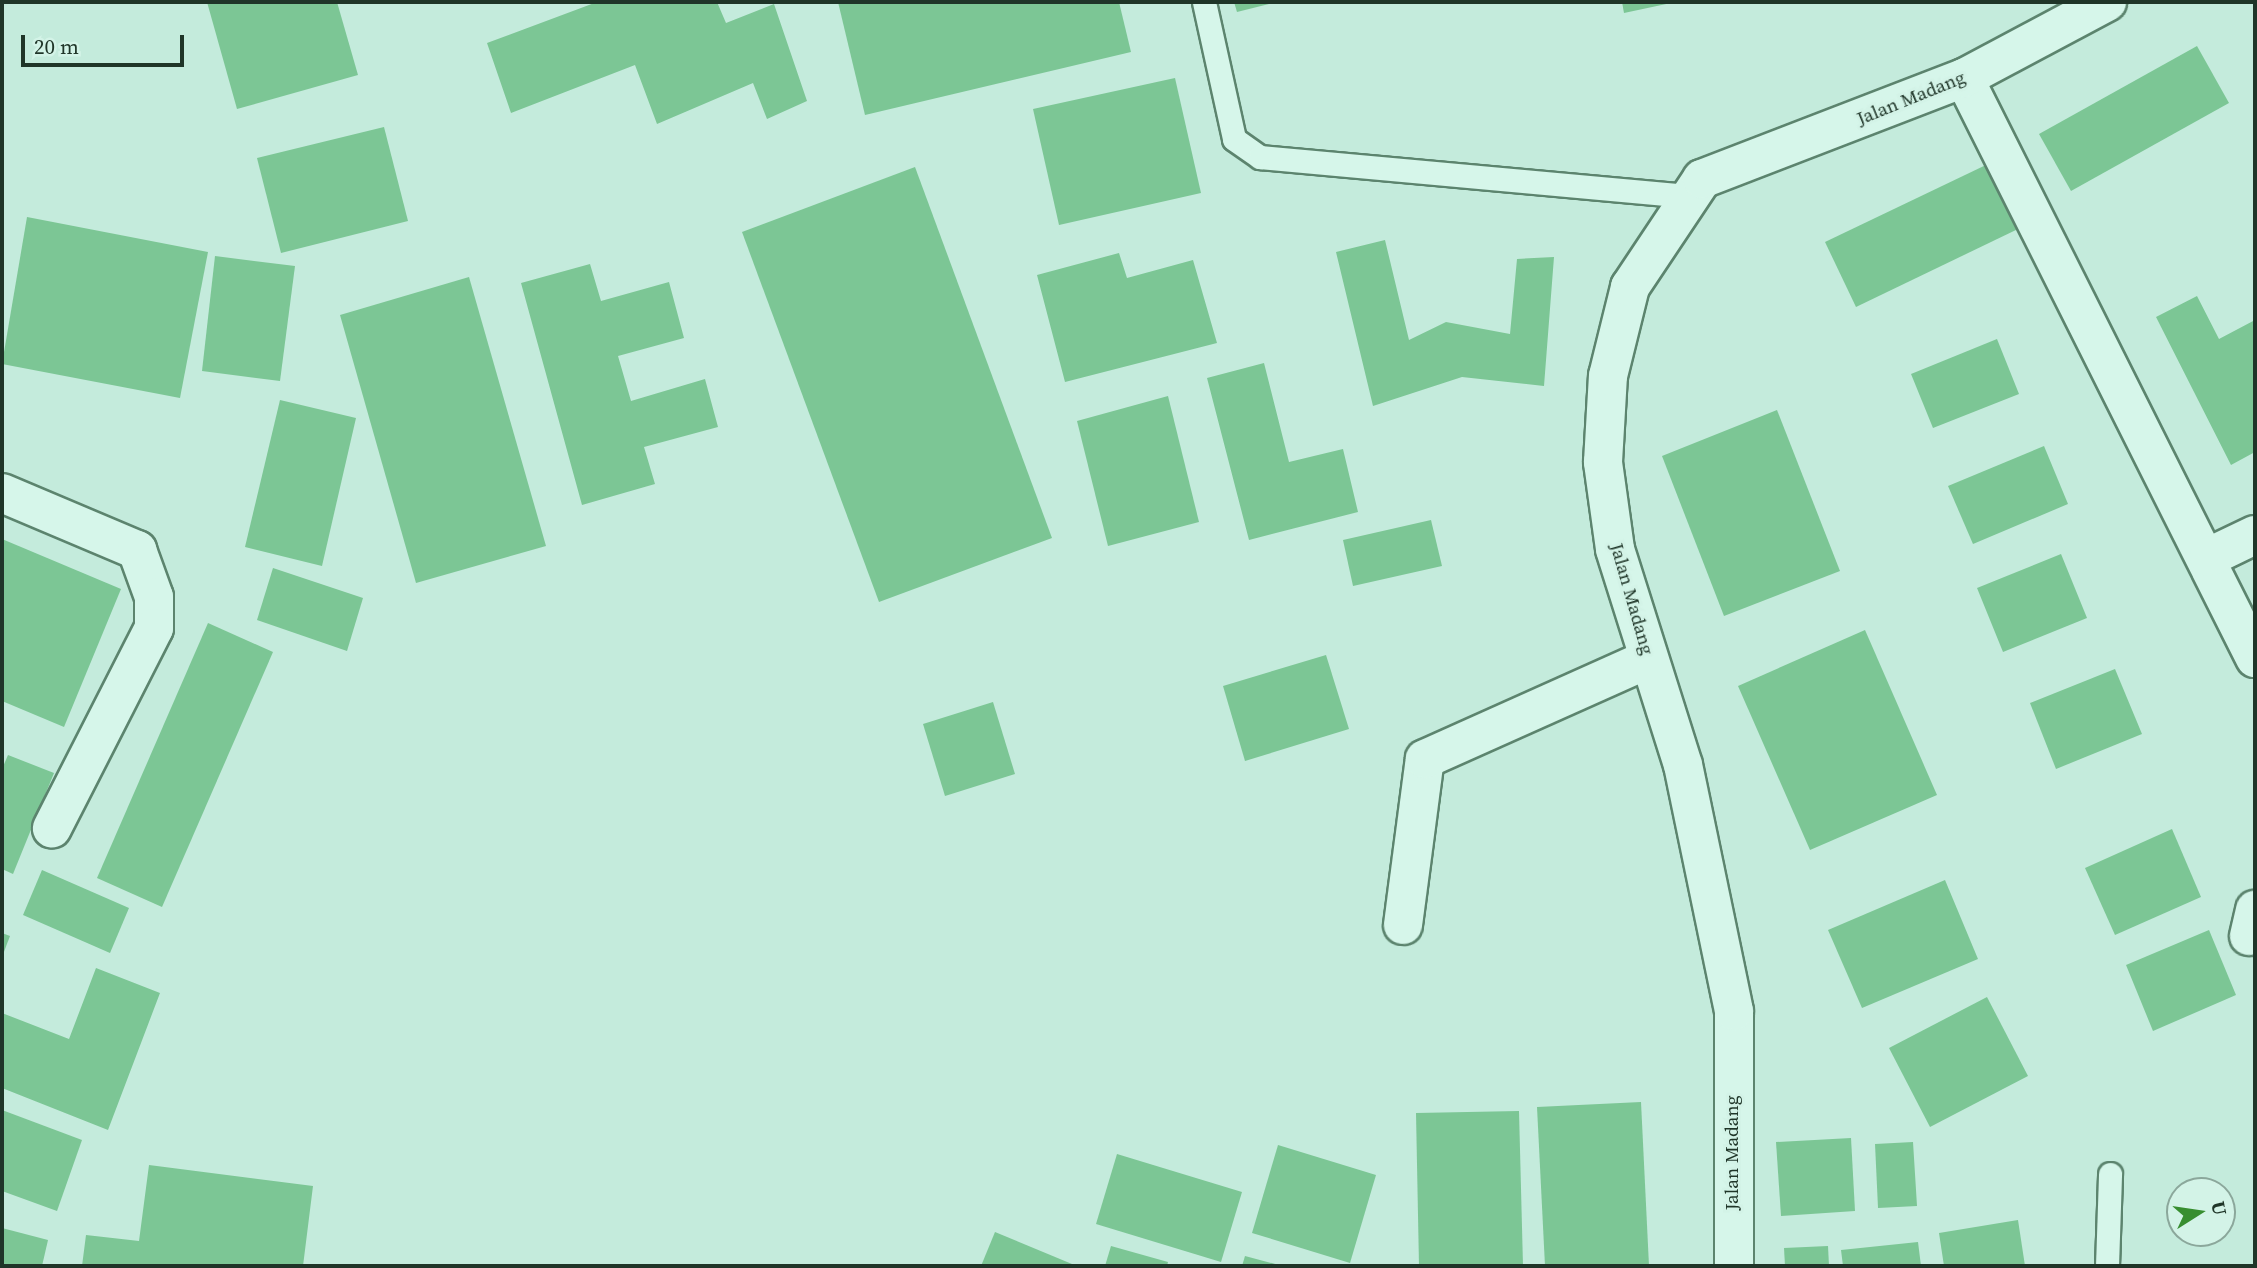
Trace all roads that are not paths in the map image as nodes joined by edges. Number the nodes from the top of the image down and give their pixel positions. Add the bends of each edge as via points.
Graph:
1 (1204, 2) edge
2 (2107, 2) edge
3 (1964, 78) junction
4 (1687, 197) junction
5 (2, 493) edge
6 (2255, 535) edge
7 (2209, 557) junction
8 (2255, 658) edge
9 (1649, 659) junction
10 (52, 828) dead end
11 (1403, 925) dead end
12 (2110, 1174) dead end
13 (1734, 1266) edge
14 (2107, 1266) edge

1 - 4 lane via 1234,139 1260,157
2 - 3 street, Jalan Madang
3 - 4 street, Jalan Madang via 1702,179
3 - 7 street
4 - 9 street, Jalan Madang via 1630,287 1608,376 1603,462 1615,549
5 - 10 street via 137,550 154,597 154,628
6 - 7 street
7 - 8 street
9 - 11 street via 1425,759
9 - 13 street, Jalan Madang via 1683,765 1734,1011
12 - 14 lane

